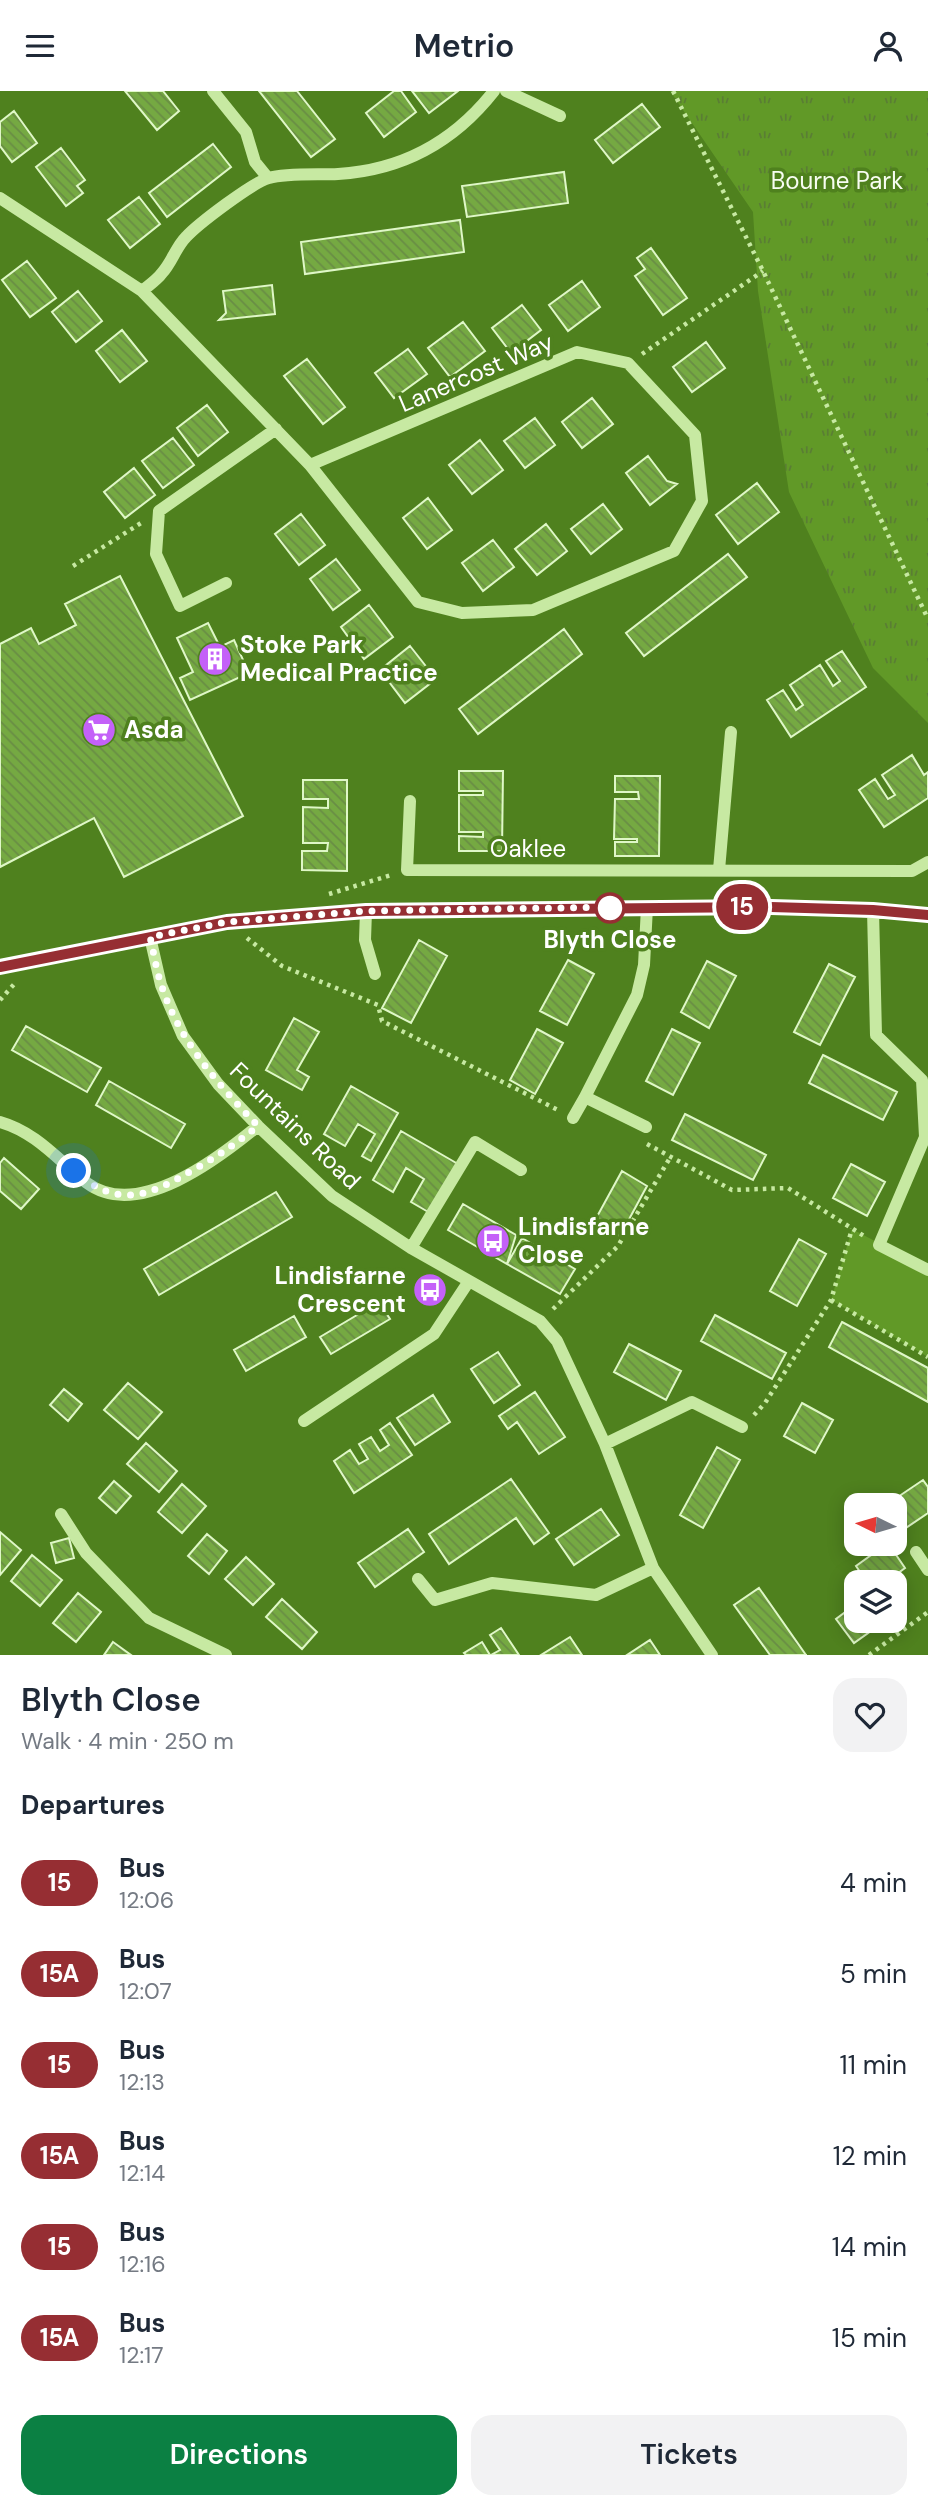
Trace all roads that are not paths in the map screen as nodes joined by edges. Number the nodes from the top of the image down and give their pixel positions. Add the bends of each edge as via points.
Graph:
1 (213, 91) edge
2 (494, 91) edge
3 (506, 91) edge
4 (560, 116) dead end
5 (268, 178) junction
6 (0, 198) edge
7 (142, 291) junction
8 (276, 429) junction
9 (310, 465) junction
10 (226, 583) dead end
11 (731, 732) dead end
12 (410, 801) dead end
13 (928, 862) edge
14 (719, 870) junction
15 (647, 907) junction
16 (873, 910) junction
17 (366, 911) junction
18 (928, 915) edge
19 (150, 937) junction
20 (0, 967) edge
21 (374, 974) dead end
22 (585, 1097) junction
23 (573, 1118) road end
24 (0, 1122) edge
25 (258, 1126) junction
26 (646, 1126) dead end
27 (521, 1170) dead end
28 (411, 1248) junction
29 (928, 1270) edge
30 (469, 1281) junction
31 (304, 1421) dead end
32 (742, 1427) road end
33 (605, 1444) junction
34 (61, 1514) dead end
35 (916, 1552) dead end
36 (653, 1568) junction
37 (928, 1570) edge
38 (418, 1579) dead end
39 (226, 1655) edge
40 (712, 1655) edge

1 - 5 street via 246,132 255,162
2 - 5 street via 478,112 446,138 408,160 366,171
3 - 4 street
5 - 7 street via 184,238 163,272
6 - 7 street
7 - 8 street
8 - 9 street
8 - 10 street via 159,511 156,554 180,606
9 - 9 street, Lanercost Way via 418,602 462,613 533,610 674,551 702,501 695,435 628,363 576,352
11 - 14 street
12 - 14 street, Oaklee via 407,870
13 - 14 street, Oaklee via 912,871
15 - 16 street
15 - 17 street
15 - 22 street via 644,965 637,995
16 - 18 street
16 - 29 street via 876,1035 922,1080 925,1137 879,1245
17 - 19 street via 227,922
17 - 21 street via 365,940
19 - 20 street
19 - 25 street, Fountains Road via 161,985 183,1036 218,1084
22 - 23 street
22 - 26 street
24 - 25 street via 29,1134 102,1191 128,1196 169,1185 229,1150
25 - 28 street, Fountains Road via 332,1196
27 - 28 street via 475,1142
28 - 30 street, Fountains Road
30 - 31 street via 434,1333
30 - 33 street, Fountains Road via 540,1321 557,1341
32 - 33 street via 692,1402
33 - 36 street, Fountains Road
34 - 39 street via 86,1553 149,1618
35 - 37 street
36 - 38 street via 596,1595 492,1583 435,1600
36 - 40 street, Fountains Road

